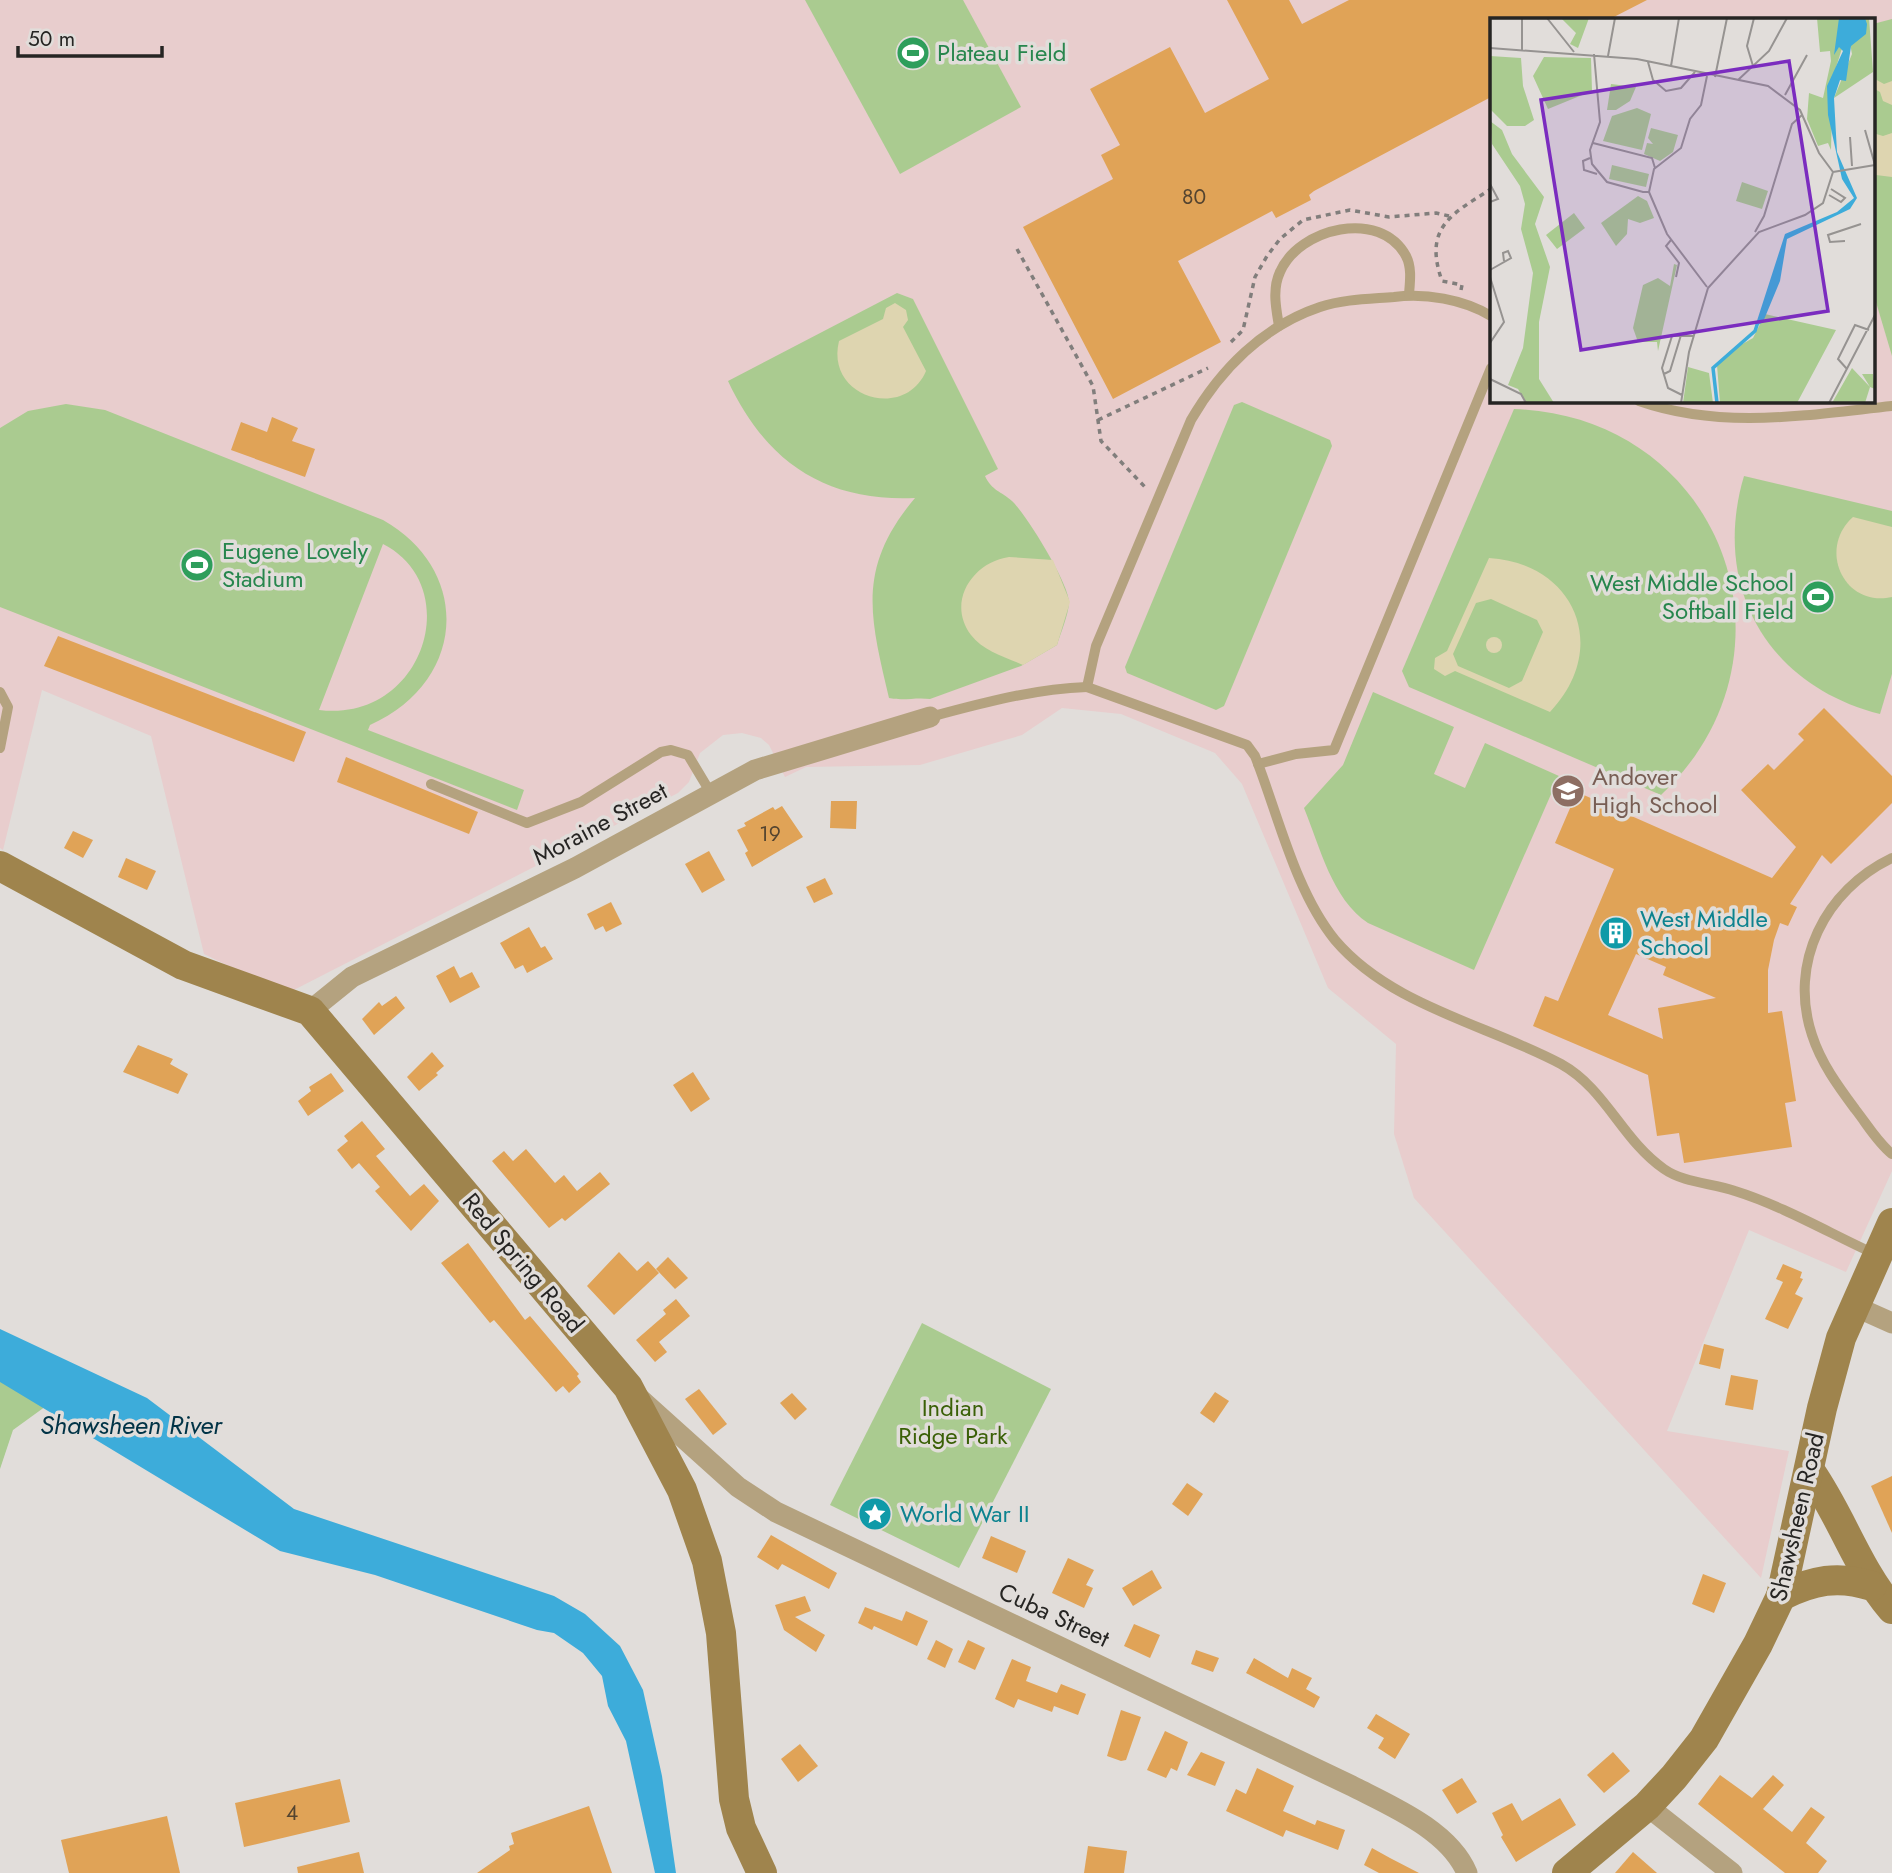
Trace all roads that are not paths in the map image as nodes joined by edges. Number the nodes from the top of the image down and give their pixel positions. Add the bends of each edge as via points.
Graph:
1 (1409, 294) junction
2 (1490, 316) edge
3 (1279, 326) junction
4 (1490, 370) edge
5 (1642, 402) edge
6 (1892, 406) edge
7 (1087, 687) junction
8 (0, 692) edge
9 (930, 718) joint
10 (0, 748) edge
11 (1258, 764) junction
12 (431, 784) dead end
13 (712, 795) junction
14 (1892, 858) edge
15 (0, 866) edge
16 (310, 1011) junction
17 (1892, 1154) edge
18 (1892, 1223) edge
19 (1878, 1255) junction
20 (1854, 1306) junction
21 (1892, 1322) edge
22 (628, 1387) junction
23 (1810, 1471) junction
24 (1782, 1596) junction
25 (1887, 1602) edge
26 (1647, 1806) junction
27 (762, 1873) edge
28 (1467, 1873) edge
29 (1567, 1873) edge
30 (1732, 1873) edge

1 - 2 lane via 1458,302
1 - 3 lane via 1320,307
1 - 3 lane via 1406,256 1391,240 1360,230 1336,229 1310,238 1287,259 1275,289
3 - 7 lane via 1249,348 1210,388 1191,420 1096,646
4 - 11 lane via 1334,750
5 - 6 lane via 1735,419
7 - 9 lane via 998,699
7 - 11 lane via 1242,741
8 - 10 lane via 8,706
9 - 13 street, Moraine Street via 755,769
11 - 19 lane via 1316,913 1362,966 1405,995 1494,1031 1582,1078 1645,1154 1667,1171 1736,1191
12 - 13 lane via 527,823 581,802 671,750 688,755
13 - 16 street, Moraine Street via 352,977
14 - 17 lane via 1851,884 1828,911 1813,942 1804,988 1811,1034 1833,1080
15 - 16 main road, Red Spring Road via 183,965
16 - 22 main road, Red Spring Road
18 - 19 main road, Shawsheen Road
19 - 20 main road, Shawsheen Road
20 - 21 street
20 - 23 main road, Shawsheen Road via 1832,1366
22 - 27 main road, Red Spring Road via 682,1490 707,1561 721,1633 732,1792 741,1828
22 - 28 street, Cuba Street via 738,1488 776,1512 1419,1821
23 - 24 main road, Shawsheen Road
23 - 25 main road
24 - 25 main road via 1836,1577
24 - 26 main road, Shawsheen Road via 1704,1739
26 - 29 main road, Shawsheen Road
26 - 30 street

